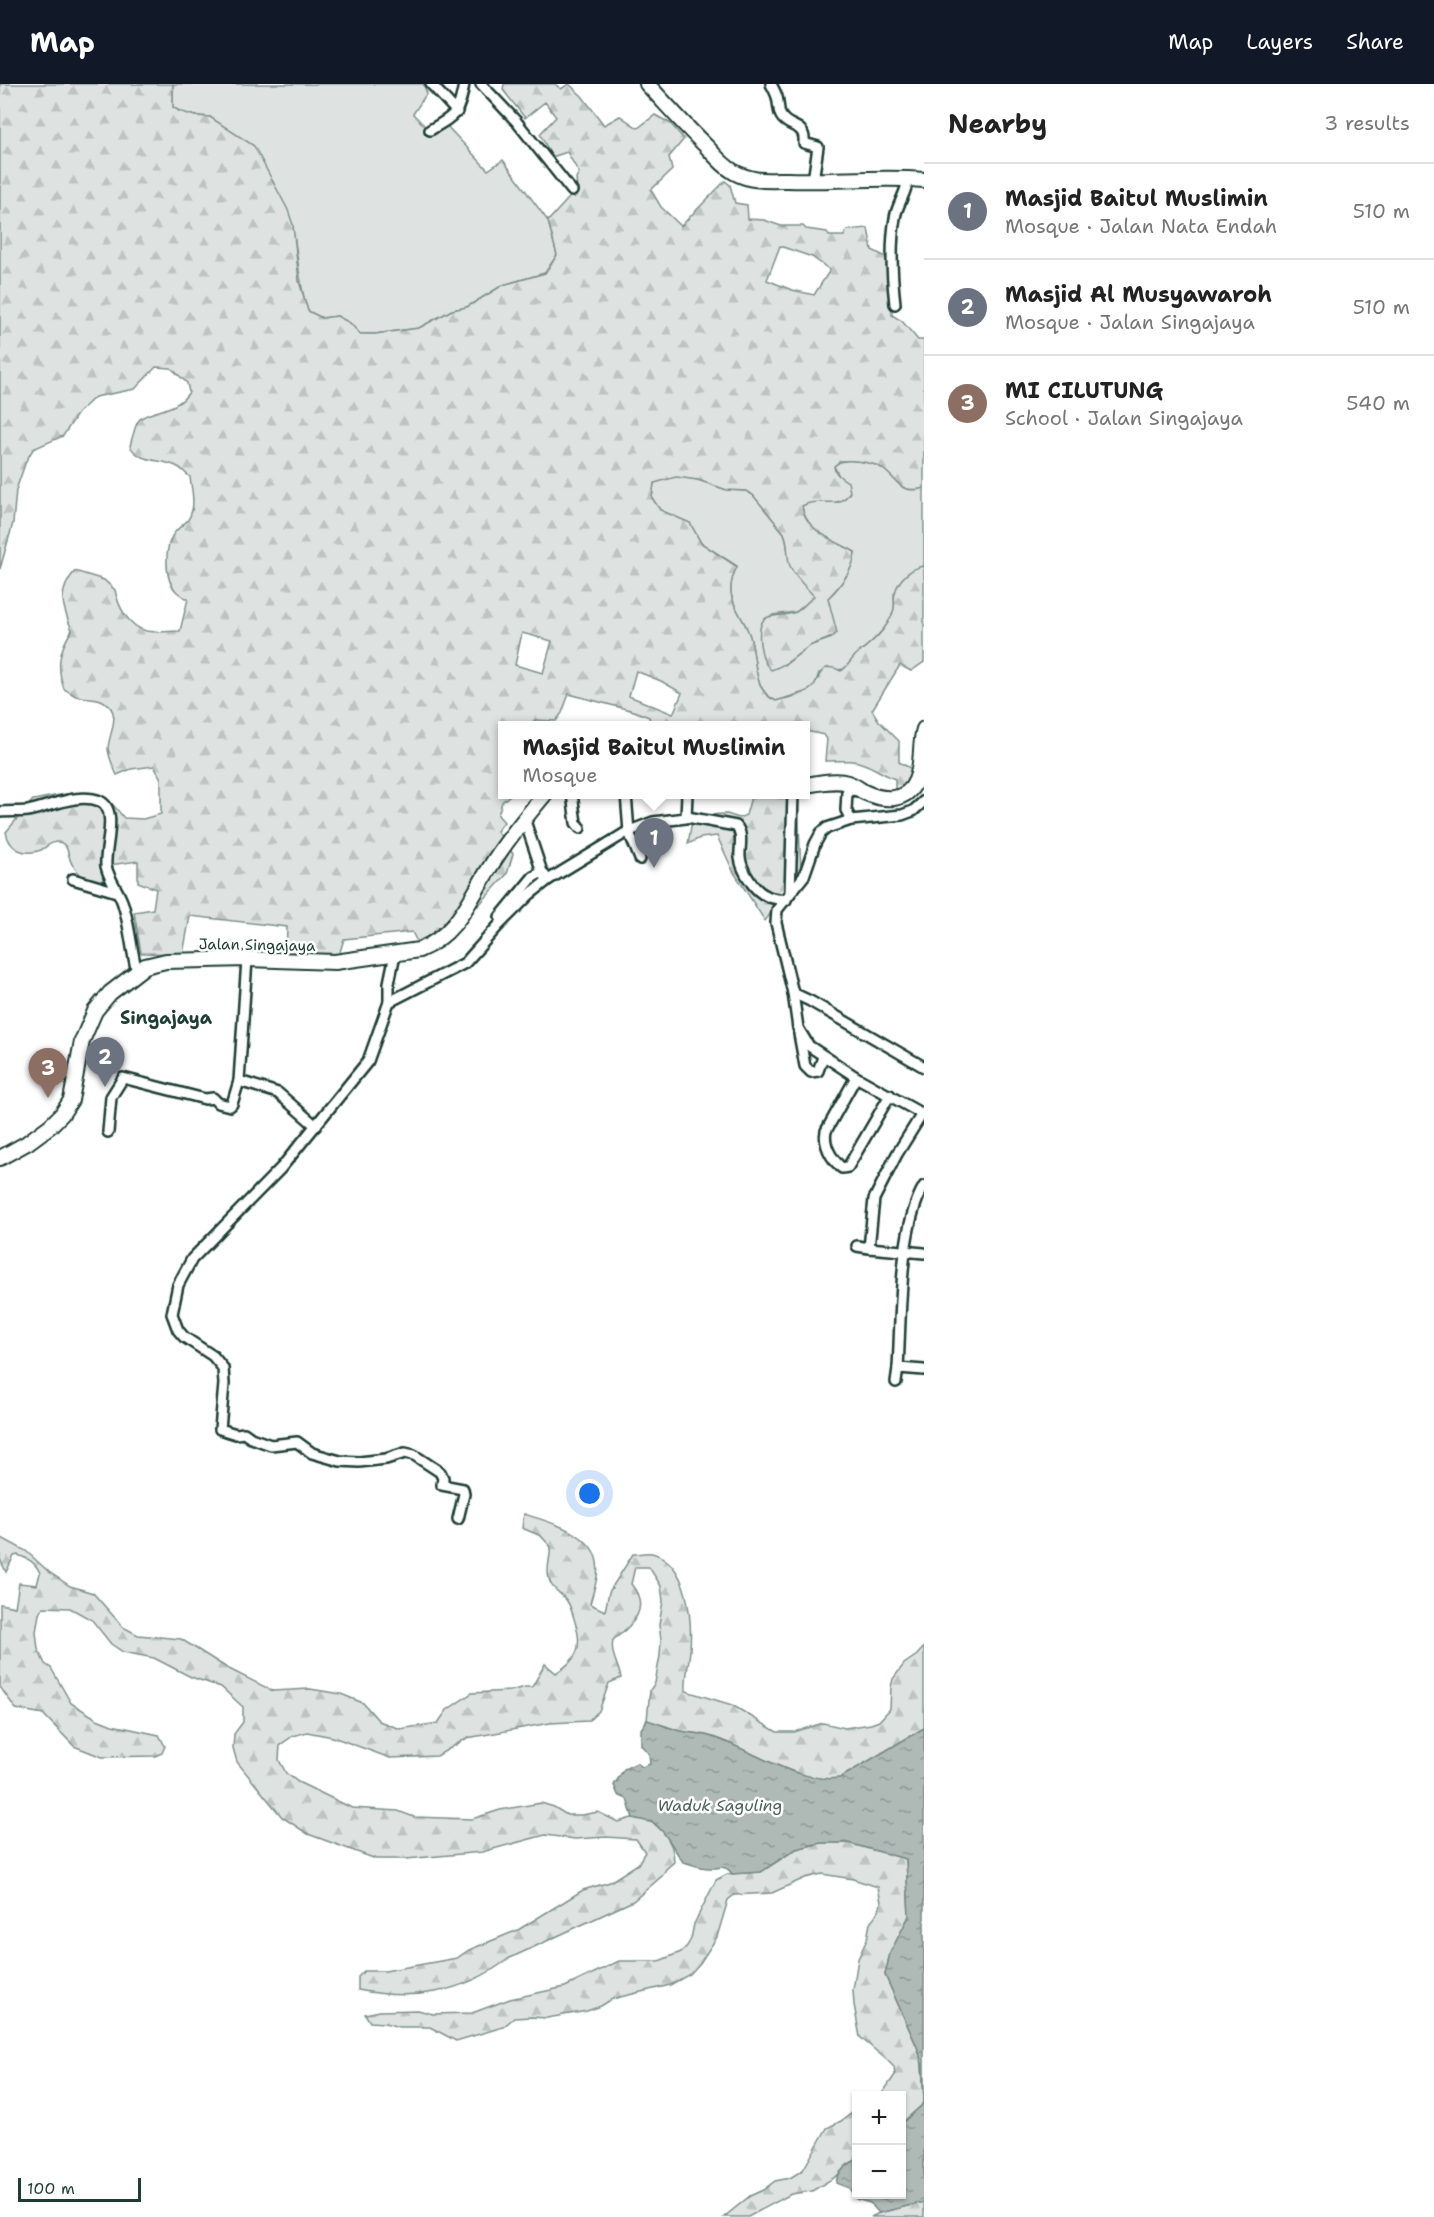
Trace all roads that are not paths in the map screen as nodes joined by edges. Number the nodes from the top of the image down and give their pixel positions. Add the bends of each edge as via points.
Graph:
1 (431, 84) edge
2 (464, 84) edge
3 (481, 84) edge
4 (647, 84) edge
5 (771, 84) edge
6 (457, 112) junction
7 (430, 130) dead end
8 (908, 178) junction
9 (924, 180) edge
10 (813, 181) junction
11 (572, 191) dead end
12 (895, 304) dead end
13 (924, 729) edge
14 (810, 785) edge
15 (862, 791) junction
16 (541, 799) edge
17 (573, 799) edge
18 (626, 799) edge
19 (687, 799) edge
20 (794, 799) edge
21 (924, 801) edge
22 (0, 812) edge
23 (687, 817) junction
24 (524, 818) junction
25 (850, 820) junction
26 (580, 828) dead end
27 (629, 832) junction
28 (640, 859) dead end
29 (542, 872) junction
30 (73, 879) dead end
31 (548, 880) junction
32 (117, 892) junction
33 (788, 897) junction
34 (498, 919) dead end
35 (395, 954) junction
36 (247, 959) junction
37 (137, 972) junction
38 (794, 993) junction
39 (389, 1002) junction
40 (798, 1028) junction
41 (823, 1057) junction
42 (924, 1067) edge
43 (856, 1077) junction
44 (239, 1081) junction
45 (890, 1095) junction
46 (923, 1115) edge
47 (316, 1126) junction
48 (108, 1132) dead end
49 (0, 1158) edge
50 (924, 1185) edge
51 (857, 1246) dead end
52 (869, 1248) junction
53 (906, 1251) junction
54 (924, 1253) edge
55 (898, 1368) junction
56 (924, 1370) edge
57 (896, 1382) dead end
58 (458, 1519) dead end

1 - 6 street
2 - 6 street
3 - 11 street
4 - 10 street via 732,171 753,180
5 - 10 street via 781,116 800,128 804,143 818,147
6 - 7 street
8 - 9 street
8 - 10 street
8 - 12 street via 894,220
13 - 15 street via 919,773 911,790 888,799
14 - 15 street via 846,783
15 - 25 street via 848,790 846,810
16 - 24 street, Jalan Singajaya
17 - 26 street
18 - 27 street
19 - 23 street
20 - 33 street
21 - 25 street via 902,815
22 - 32 street via 26,811 62,800 101,801 109,812 106,867
23 - 27 street via 653,822
23 - 33 street via 736,826 744,871 766,896
24 - 29 street
24 - 35 street, Jalan Singajaya via 450,929 428,947
25 - 33 street via 821,833 804,876
27 - 28 street
27 - 31 street
29 - 31 street
29 - 34 street via 533,877
30 - 32 street
31 - 39 street via 465,963
32 - 37 street
33 - 38 street via 777,910 776,923
35 - 36 street, Jalan Singajaya via 316,963
35 - 39 street
36 - 37 street, Jalan Singajaya via 166,961
36 - 44 street
37 - 49 street, Jalan Singajaya via 104,998 95,1011 82,1041 71,1100 62,1114 27,1143
38 - 40 street
38 - 42 street
39 - 47 street via 368,1061
40 - 41 street via 808,1046
40 - 41 street via 805,1066 811,1072 818,1071
41 - 43 street
43 - 45 street
43 - 45 street via 824,1138 842,1167 848,1167
44 - 47 street via 278,1093
44 - 48 street via 230,1106 213,1098 123,1078 111,1097
45 - 46 street
46 - 52 street via 874,1199
47 - 58 street via 281,1168 192,1259 178,1285 173,1320 184,1337 213,1356 223,1368 220,1429 244,1433 271,1445 297,1442 312,1453 340,1461 414,1455 440,1472 442,1485 463,1489
50 - 53 street via 915,1200
51 - 52 street
52 - 53 street
53 - 54 street
53 - 55 street
55 - 56 street
55 - 57 street

